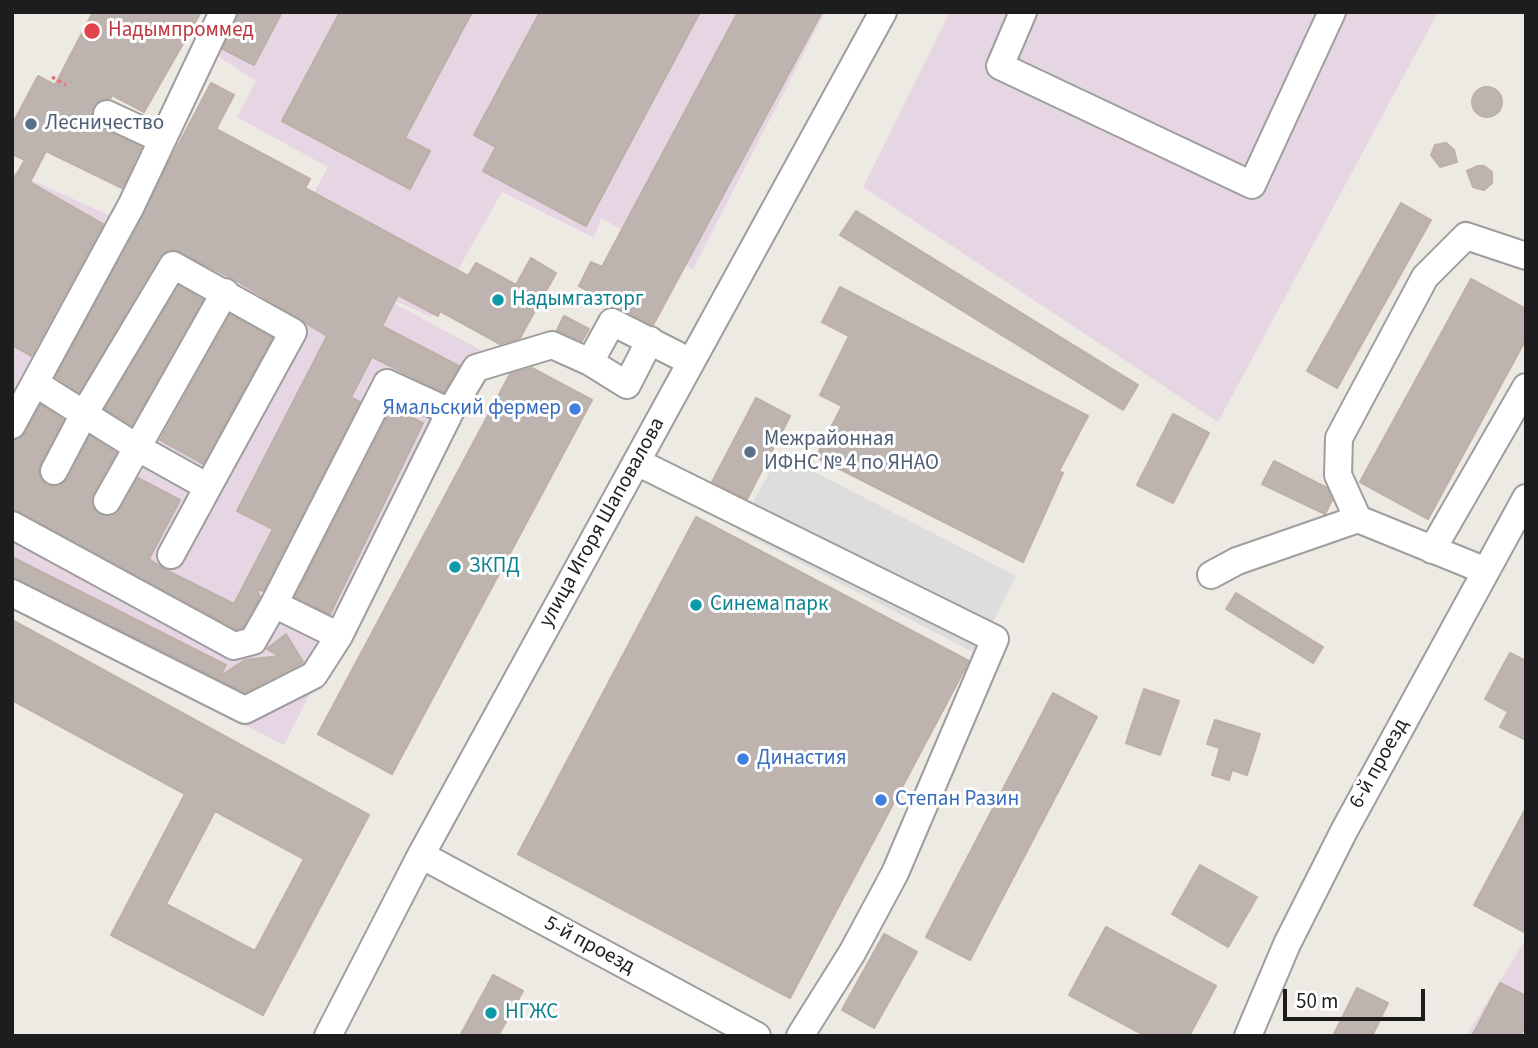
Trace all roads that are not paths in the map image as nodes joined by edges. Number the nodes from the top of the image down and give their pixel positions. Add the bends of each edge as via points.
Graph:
1 (223, 12) edge
2 (883, 12) edge
3 (1023, 12) edge
4 (1332, 12) edge
5 (107, 114) dead end
6 (161, 139) junction
7 (1526, 256) edge
8 (225, 292) junction
9 (650, 341) junction
10 (590, 362) junction
11 (691, 362) junction
12 (35, 383) junction
13 (1526, 387) edge
14 (450, 412) junction
15 (84, 414) junction
16 (12, 425) edge
17 (140, 449) junction
18 (637, 462) junction
19 (54, 471) dead end
20 (208, 487) junction
21 (1526, 498) edge
22 (107, 501) dead end
23 (1357, 519) junction
24 (12, 526) edge
25 (1432, 550) junction
26 (172, 555) dead end
27 (1486, 571) junction
28 (1211, 575) dead end
29 (12, 593) edge
30 (274, 604) junction
31 (339, 636) junction
32 (421, 855) junction
33 (328, 1036) edge
34 (757, 1036) edge
35 (800, 1036) edge
36 (1248, 1036) edge

1 - 6 street
2 - 11 street, улица Игоря Шаповалова
3 - 4 street via 1000,66 1252,185
5 - 6 street
6 - 12 street via 131,206
7 - 23 street via 1466,236 1425,277 1339,438 1338,475
8 - 15 street via 173,265
8 - 17 street
8 - 20 street via 293,332
9 - 10 street via 612,322
9 - 10 street via 627,385
9 - 11 street
10 - 14 street via 552,345 476,368
11 - 18 street, улица Игоря Шаповалова
12 - 15 street
12 - 16 street
13 - 25 street
14 - 30 street via 387,383
14 - 31 street
15 - 17 street
15 - 19 street
17 - 20 street
17 - 22 street
18 - 32 street, улица Игоря Шаповалова
18 - 35 street via 995,639 895,873
20 - 26 street
21 - 27 street, 6-й проезд
23 - 25 street
23 - 28 street via 1237,561
24 - 30 street via 234,646 253,641
25 - 27 street
27 - 36 street, 6-й проезд via 1343,831
29 - 31 street via 245,710 314,675
30 - 31 street
32 - 33 street, улица Игоря Шаповалова
32 - 34 street, 5-й проезд

